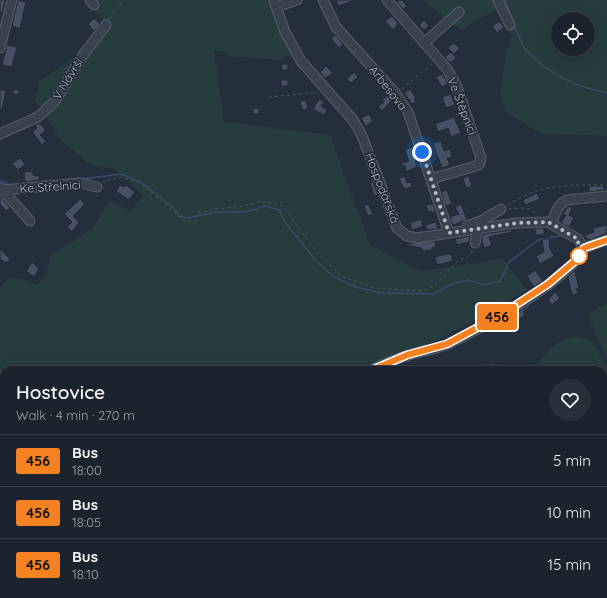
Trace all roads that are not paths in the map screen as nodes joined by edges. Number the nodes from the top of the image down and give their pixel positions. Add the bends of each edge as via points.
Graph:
1 (12, 0) edge
2 (297, 0) edge
3 (323, 0) edge
4 (387, 0) edge
5 (498, 0) edge
6 (275, 4) edge
7 (459, 12) dead end
8 (106, 25) road end
9 (510, 25) dead end
10 (424, 43) junction
11 (0, 48) edge
12 (0, 134) edge
13 (431, 179) junction
14 (99, 185) road end
15 (2, 189) edge
16 (607, 196) edge
17 (501, 209) road end
18 (30, 221) dead end
19 (552, 224) junction
20 (478, 228) junction
21 (450, 233) junction
22 (607, 240) edge
23 (475, 243) road end
24 (584, 248) junction
25 (381, 366) edge

1 - 11 street
2 - 6 street
3 - 13 street, Arbesova via 336,27 396,94 408,112
4 - 10 street, Ve Štěpnici
5 - 9 street
6 - 21 street, Hospodářská via 285,32 301,61 353,120 362,136 397,228 407,236 417,238
7 - 10 street
8 - 12 street, V Návrší via 83,55 55,101 38,117
10 - 13 street, Ve Štěpnici via 439,58 457,87 481,158 479,165
13 - 21 street, Arbesova
14 - 15 street, Ke Střelnici via 80,183
15 - 18 street, Ke Střelnici
16 - 19 street via 561,202
17 - 21 street via 481,221
19 - 20 street, Hospodářská via 517,223
19 - 24 street, Hospodářská via 578,239
20 - 21 street, Hospodářská
20 - 23 street
22 - 24 street
24 - 25 street via 576,260 548,284 499,316 447,344 407,355

